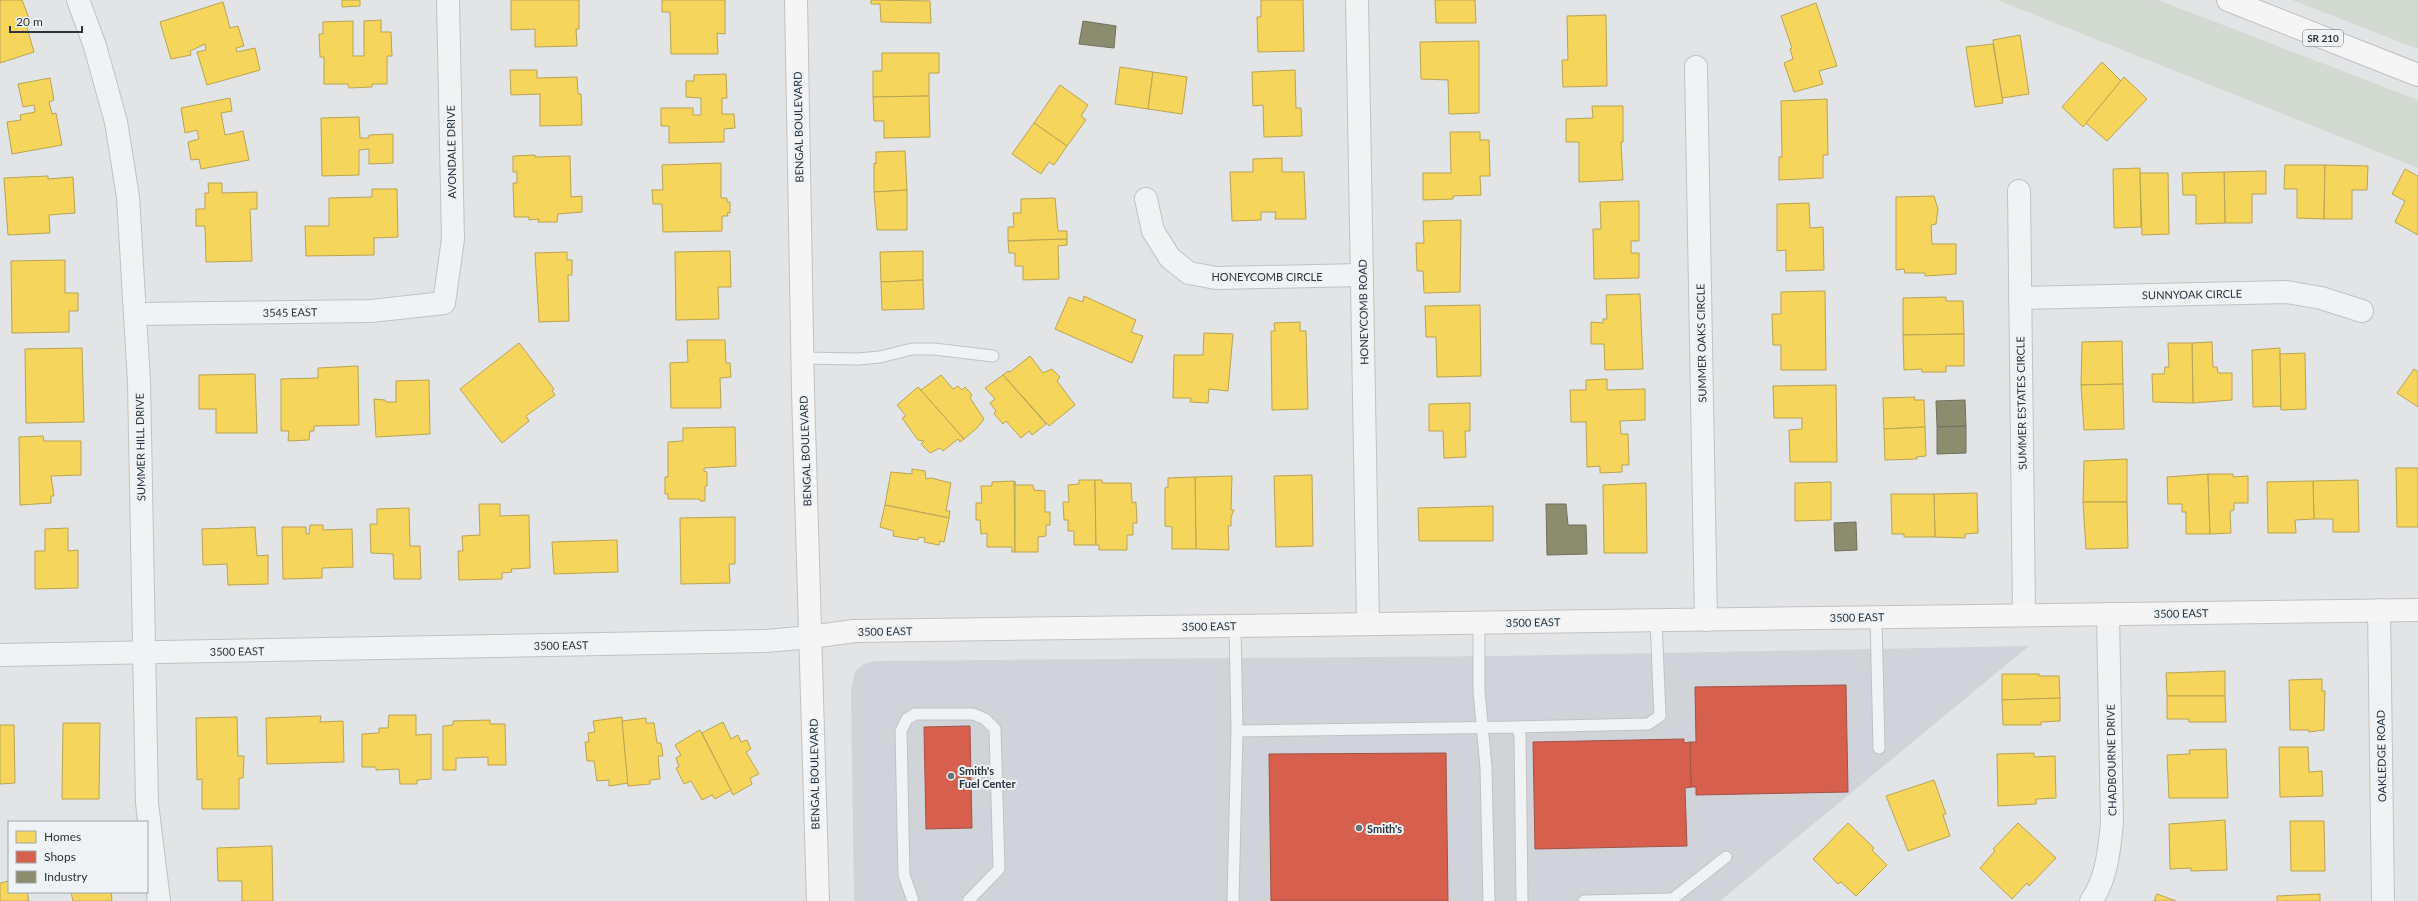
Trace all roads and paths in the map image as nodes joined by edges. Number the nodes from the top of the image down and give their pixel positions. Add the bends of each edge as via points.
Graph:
1 (78, 0) edge
2 (448, 0) edge
3 (796, 0) edge
4 (1357, 0) edge
5 (2228, 0) edge
6 (1696, 67) dead end
7 (2418, 75) edge
8 (2018, 191) dead end
9 (1146, 199) dead end
10 (1362, 275) junction
11 (2020, 298) junction
12 (444, 303) joint
13 (2362, 311) dead end
14 (135, 314) junction
15 (993, 356) dead end
16 (803, 358) junction
17 (2379, 610) junction
18 (2418, 610) edge
19 (2108, 614) junction
20 (2024, 615) junction
21 (1876, 617) junction
22 (1656, 620) junction
23 (1706, 620) junction
24 (1479, 623) junction
25 (1368, 624) junction
26 (1235, 626) junction
27 (811, 637) junction
28 (145, 653) junction
29 (0, 655) edge
30 (1517, 727) junction
31 (1483, 728) junction
32 (1237, 731) junction
33 (1879, 748) dead end
34 (1726, 857) dead end
35 (1671, 900) edge
36 (159, 901) edge
37 (818, 901) edge
38 (913, 901) edge
39 (968, 901) edge
40 (1234, 901) edge
41 (1489, 901) edge
42 (1522, 901) edge
43 (1584, 901) edge
44 (2090, 901) edge
45 (2383, 901) edge

1 - 14 street, SUMMER HILL DRIVE via 95,46 116,122 128,197
2 - 12 street, AVONDALE DRIVE via 453,239
3 - 16 main road, BENGAL BOULEVARD
4 - 10 street, HONEYCOMB ROAD
5 - 7 main road, SR 210
6 - 23 street, SUMMER OAKS CIRCLE
8 - 11 street, SUMMER ESTATES CIRCLE
9 - 10 street, HONEYCOMB CIRCLE via 1153,231 1170,258 1189,273 1216,278
10 - 25 street, HONEYCOMB ROAD
11 - 13 street, SUNNYOAK CIRCLE via 2287,292 2321,298
11 - 20 street, SUMMER ESTATES CIRCLE
12 - 14 street, 3545 EAST via 371,311
14 - 28 street, SUMMER HILL DRIVE
15 - 16 lane via 912,349 873,358
16 - 27 main road, BENGAL BOULEVARD
17 - 18 main road, 3500 EAST
17 - 19 main road, 3500 EAST
17 - 45 street, OAKLEDGE ROAD
19 - 20 main road, 3500 EAST
19 - 44 street, CHADBOURNE DRIVE via 2112,823 2108,857 2100,888
20 - 21 main road, 3500 EAST
21 - 23 main road, 3500 EAST
21 - 33 lane
22 - 23 main road, 3500 EAST
22 - 24 main road, 3500 EAST
22 - 30 lane via 1660,716 1648,724
24 - 25 main road, 3500 EAST
24 - 31 lane via 1479,691
25 - 26 main road, 3500 EAST
26 - 27 main road, 3500 EAST via 854,631
26 - 32 lane
27 - 28 street, 3500 EAST via 766,642
27 - 37 main road, BENGAL BOULEVARD
28 - 29 street, 3500 EAST
28 - 36 street, SUMMER HILL DRIVE via 147,803
30 - 31 lane
30 - 42 lane via 1520,735
31 - 32 lane
31 - 41 lane
32 - 40 lane
34 - 35 lane
35 - 43 lane
38 - 39 lane via 904,875 901,731 907,719 915,714 973,714 985,719 995,729 999,869

